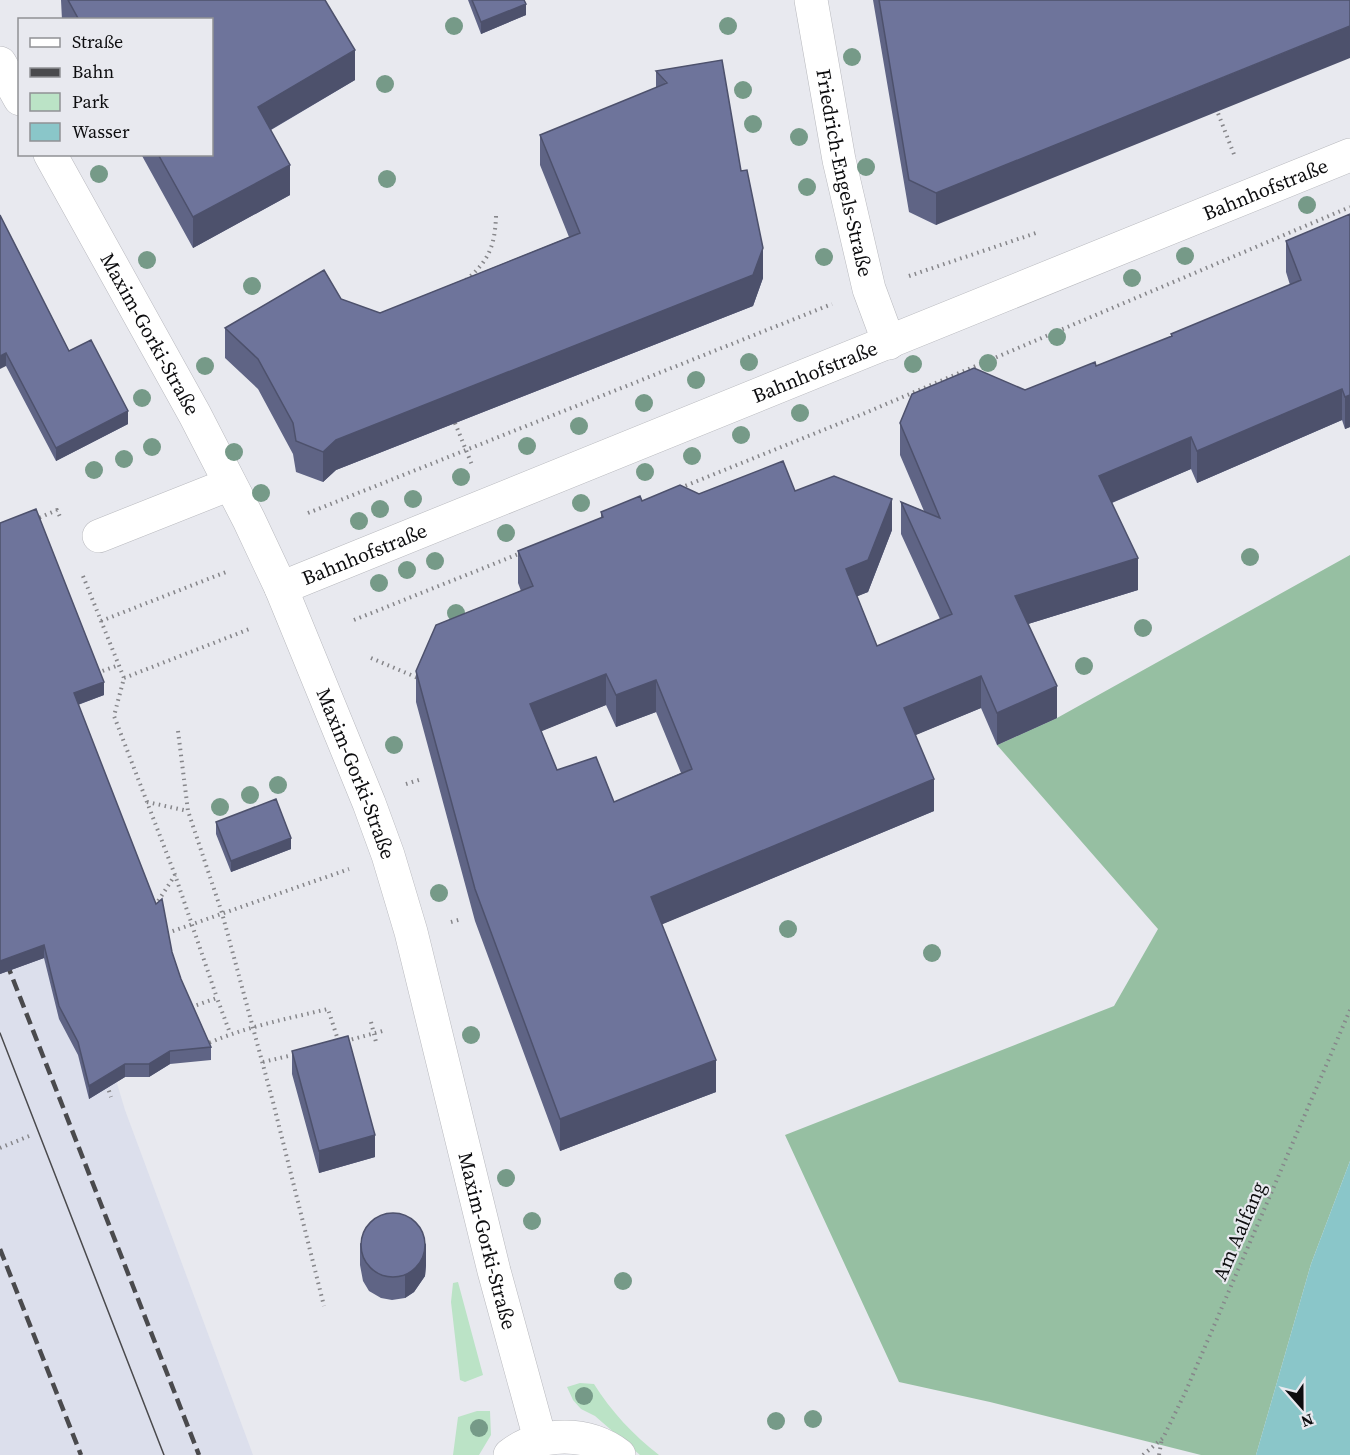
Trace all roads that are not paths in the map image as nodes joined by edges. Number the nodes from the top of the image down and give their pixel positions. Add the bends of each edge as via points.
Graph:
1 (811, 0) edge
2 (0, 63) edge
3 (18, 95) edge
4 (1350, 155) edge
5 (51, 156) edge
6 (889, 343) junction
7 (230, 484) junction
8 (99, 536) dead end
9 (281, 588) junction
10 (540, 1439) junction
11 (510, 1455) edge
12 (619, 1455) edge

1 - 6 street, Friedrich-Engels-Straße via 839,160 869,290
2 - 3 street
4 - 6 street, Bahnhofstraße
5 - 7 street, Maxim-Gorki-Straße
6 - 9 street, Bahnhofstraße
7 - 8 street
7 - 9 street, Maxim-Gorki-Straße
9 - 10 street, Maxim-Gorki-Straße via 388,855
10 - 11 street
10 - 12 street via 589,1440

